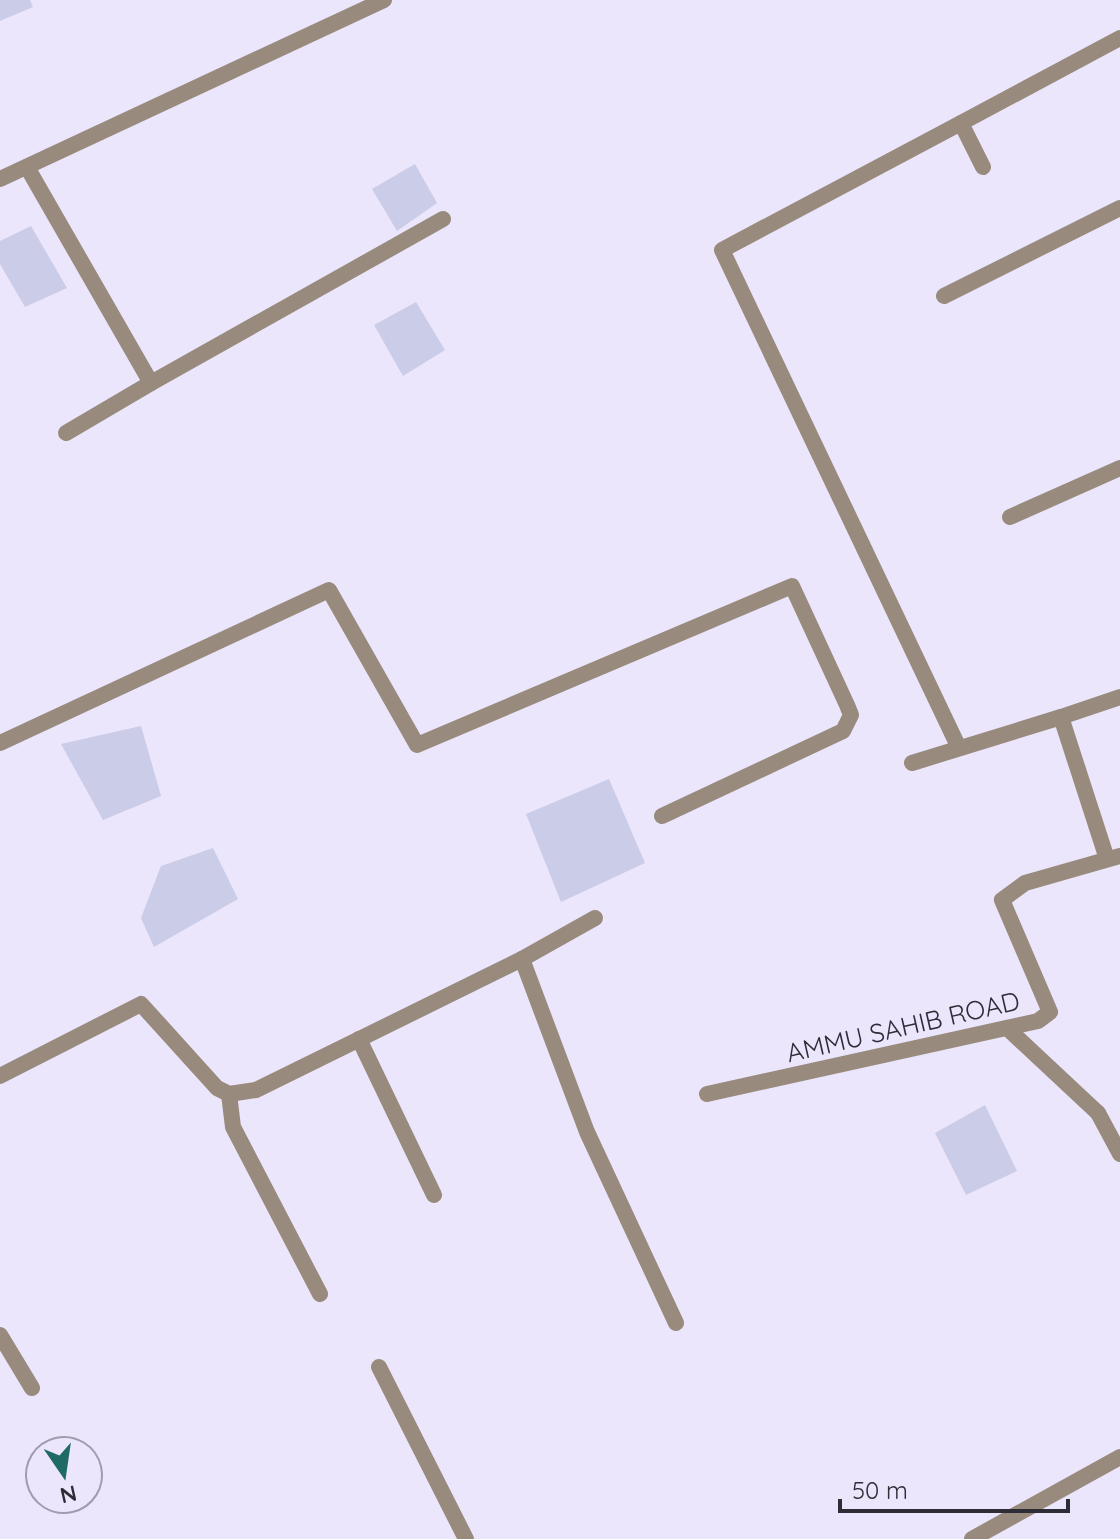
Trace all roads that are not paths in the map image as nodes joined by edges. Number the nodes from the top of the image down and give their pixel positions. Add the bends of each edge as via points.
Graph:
1 (384, 0) edge
2 (1120, 38) edge
3 (961, 123) junction
4 (27, 167) junction
5 (983, 167) dead end
6 (0, 179) edge
7 (1120, 208) edge
8 (443, 219) dead end
9 (944, 296) dead end
10 (151, 383) junction
11 (66, 433) dead end
12 (1120, 468) edge
13 (1010, 517) dead end
14 (1120, 697) edge
15 (1061, 717) junction
16 (0, 743) edge
17 (959, 748) junction
18 (912, 763) dead end
19 (662, 816) dead end
20 (1114, 857) edge
21 (595, 918) dead end
22 (522, 959) junction
23 (1007, 1028) junction
24 (359, 1039) junction
25 (0, 1076) edge
26 (229, 1094) junction
27 (707, 1094) dead end
28 (1120, 1154) edge
29 (434, 1195) dead end
30 (320, 1294) dead end
31 (676, 1323) dead end
32 (0, 1335) edge
33 (379, 1367) dead end
34 (32, 1388) dead end
35 (1120, 1457) edge
36 (1000, 1532) edge
37 (466, 1539) edge
38 (972, 1539) edge

1 - 4 street
2 - 3 street
3 - 5 street
3 - 17 street via 722,250
4 - 6 street
4 - 10 street
7 - 9 street
8 - 10 street
10 - 11 street
12 - 13 street
14 - 15 street
15 - 17 street
15 - 20 street
16 - 19 street via 329,590 417,745 792,586 851,715 843,731
17 - 18 street
20 - 23 street, AMMU SAHIB ROAD via 1025,883 1002,900 1050,1012 1038,1021
21 - 22 street
22 - 24 street
22 - 31 street via 587,1132
23 - 27 street, AMMU SAHIB ROAD
23 - 28 street via 1098,1113
24 - 26 street via 256,1090
24 - 29 street
25 - 26 street via 141,1004 217,1088
26 - 30 street via 233,1127
32 - 34 street
33 - 37 street
35 - 36 street
36 - 38 street

